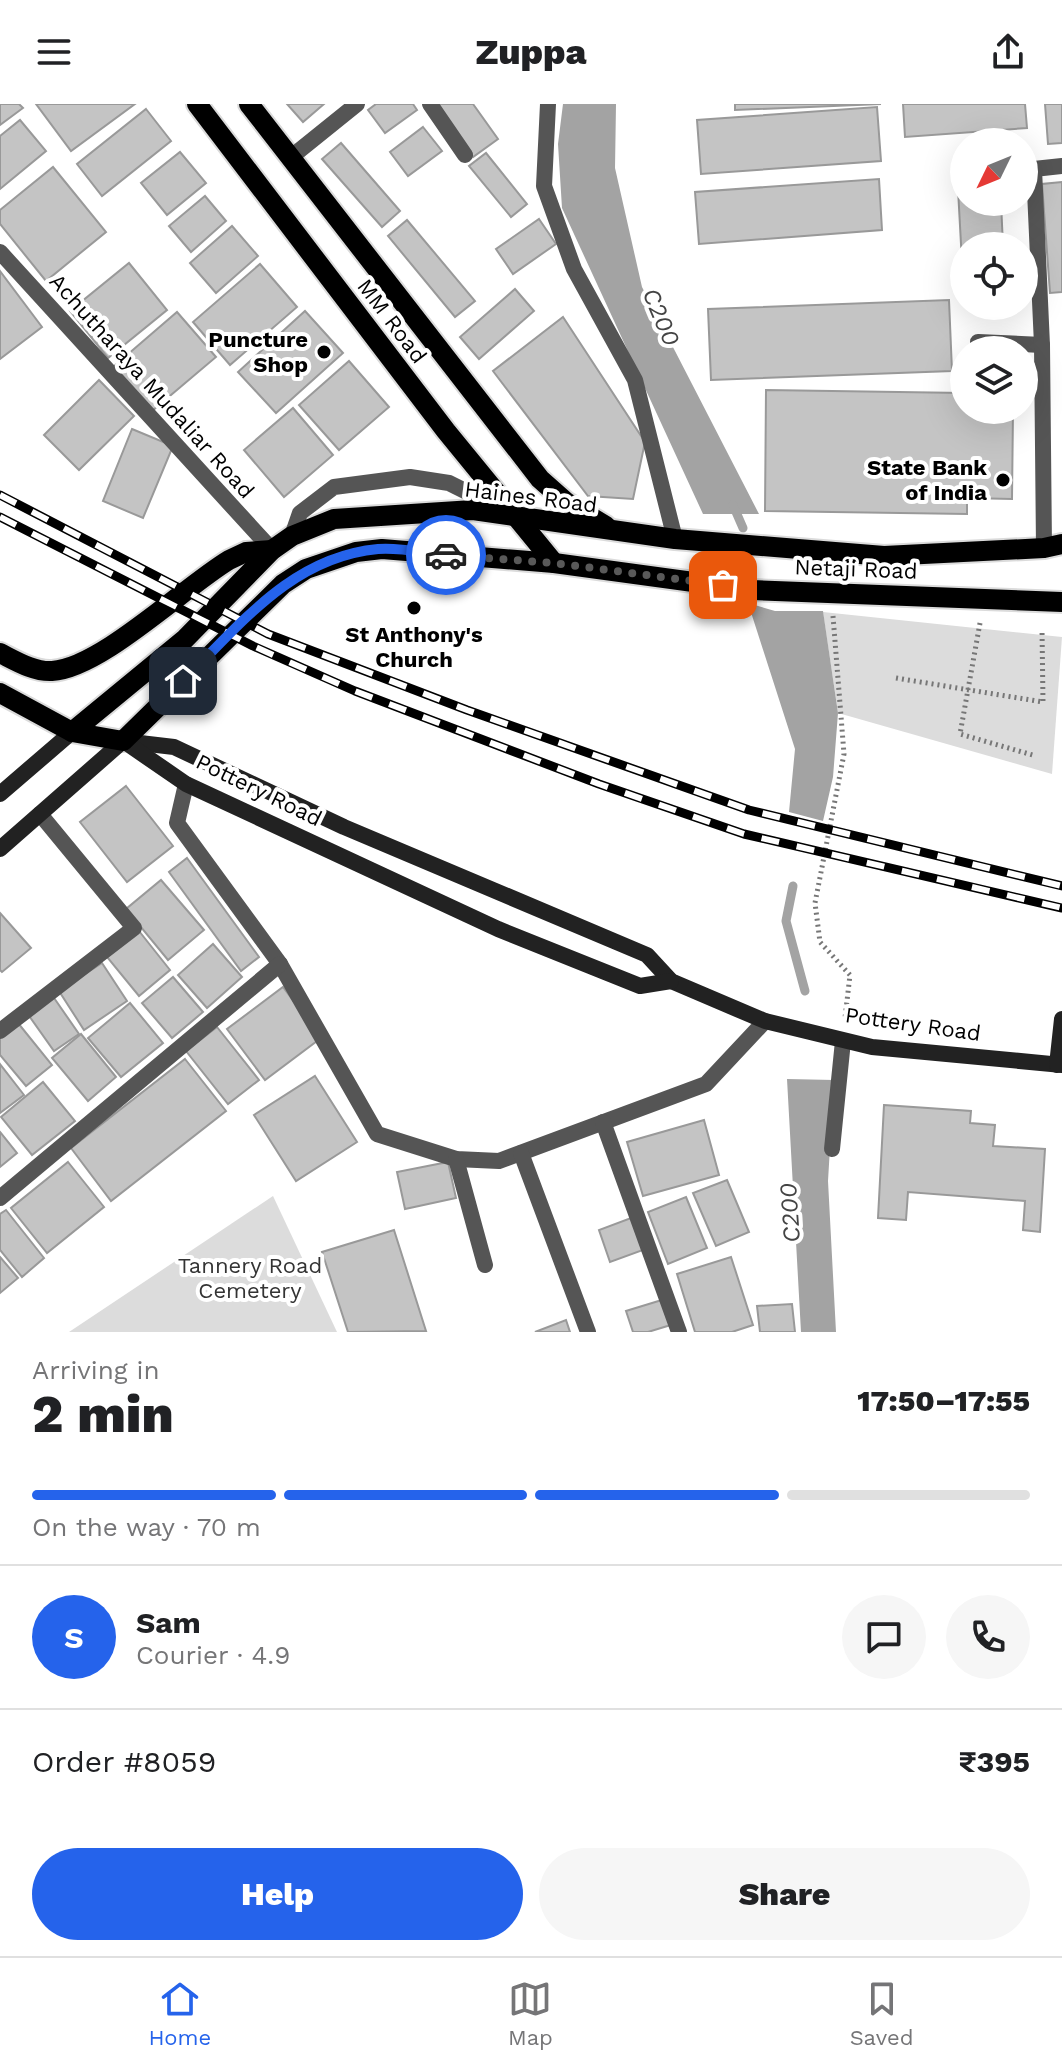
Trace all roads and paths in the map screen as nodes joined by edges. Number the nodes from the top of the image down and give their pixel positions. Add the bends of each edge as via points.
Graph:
1 (197, 104) edge
2 (249, 104) edge
3 (357, 104) edge
4 (430, 104) edge
5 (548, 104) edge
6 (465, 155) dead end
7 (290, 158) junction
8 (1062, 166) edge
9 (0, 252) edge
10 (1038, 345) edge
11 (1042, 345) junction
12 (518, 518) junction
13 (617, 532) junction
14 (292, 536) junction
15 (675, 539) junction
16 (1053, 546) edge
17 (272, 550) junction
18 (554, 563) junction
19 (831, 591) junction
20 (1062, 602) edge
21 (980, 623) dead end
22 (1042, 629) dead end
23 (0, 653) edge
24 (896, 678) dead end
25 (967, 690) junction
26 (0, 693) edge
27 (72, 732) junction
28 (123, 741) junction
29 (1036, 756) dead end
30 (186, 784) junction
31 (0, 794) edge
32 (40, 814) junction
33 (0, 849) edge
34 (280, 964) junction
35 (671, 981) junction
36 (1062, 1019) edge
37 (765, 1021) junction
38 (0, 1031) edge
39 (843, 1041) junction
40 (1060, 1065) edge
41 (603, 1122) junction
42 (832, 1149) dead end
43 (521, 1153) junction
44 (456, 1159) junction
45 (0, 1198) edge
46 (485, 1265) dead end
47 (588, 1332) edge
48 (679, 1332) edge

1 - 12 main road, MM Road
2 - 7 main road, MM Road
3 - 7 street
4 - 6 street
5 - 15 street via 544,186 574,269 635,380
7 - 13 main road, MM Road via 540,479 566,502
8 - 11 street via 1034,169
9 - 17 street, Achutharaya Mudaliar Road
10 - 11 street
11 - 16 street
12 - 13 main road, Haines Road
12 - 14 main road, Haines Road via 473,510 402,512 334,519
12 - 14 street via 449,483 410,477 334,487 300,513
12 - 18 main road, MM Road
13 - 15 main road, Haines Road
14 - 17 main road, Haines Road
15 - 16 main road, Haines Road via 884,556
17 - 23 main road via 229,560 78,664 48,672
17 - 27 main road, Haines Road via 185,639
18 - 19 main road, Netaji Road via 752,590
18 - 28 main road via 382,549 330,559 306,569 263,601
19 - 20 main road, Netaji Road
19 - 39 path via 844,754 815,903 820,942 850,975
21 - 25 path
22 - 25 path via 1043,702
24 - 25 path
25 - 29 path via 960,734
26 - 27 main road
27 - 28 main road
27 - 31 street
28 - 30 street, Pottery Road
28 - 32 street
28 - 35 street, Pottery Road via 174,747 344,827 647,955
30 - 34 street via 177,823
30 - 35 street, Pottery Road via 498,929 640,986
32 - 33 street
32 - 38 street via 134,928
34 - 44 street via 377,1134
34 - 45 street
35 - 37 street, Pottery Road
36 - 40 street
37 - 39 street, Pottery Road
37 - 41 street via 706,1084
39 - 40 street, Pottery Road
39 - 42 street
41 - 43 street
41 - 48 street
43 - 44 street via 499,1161
43 - 47 street
44 - 46 street

